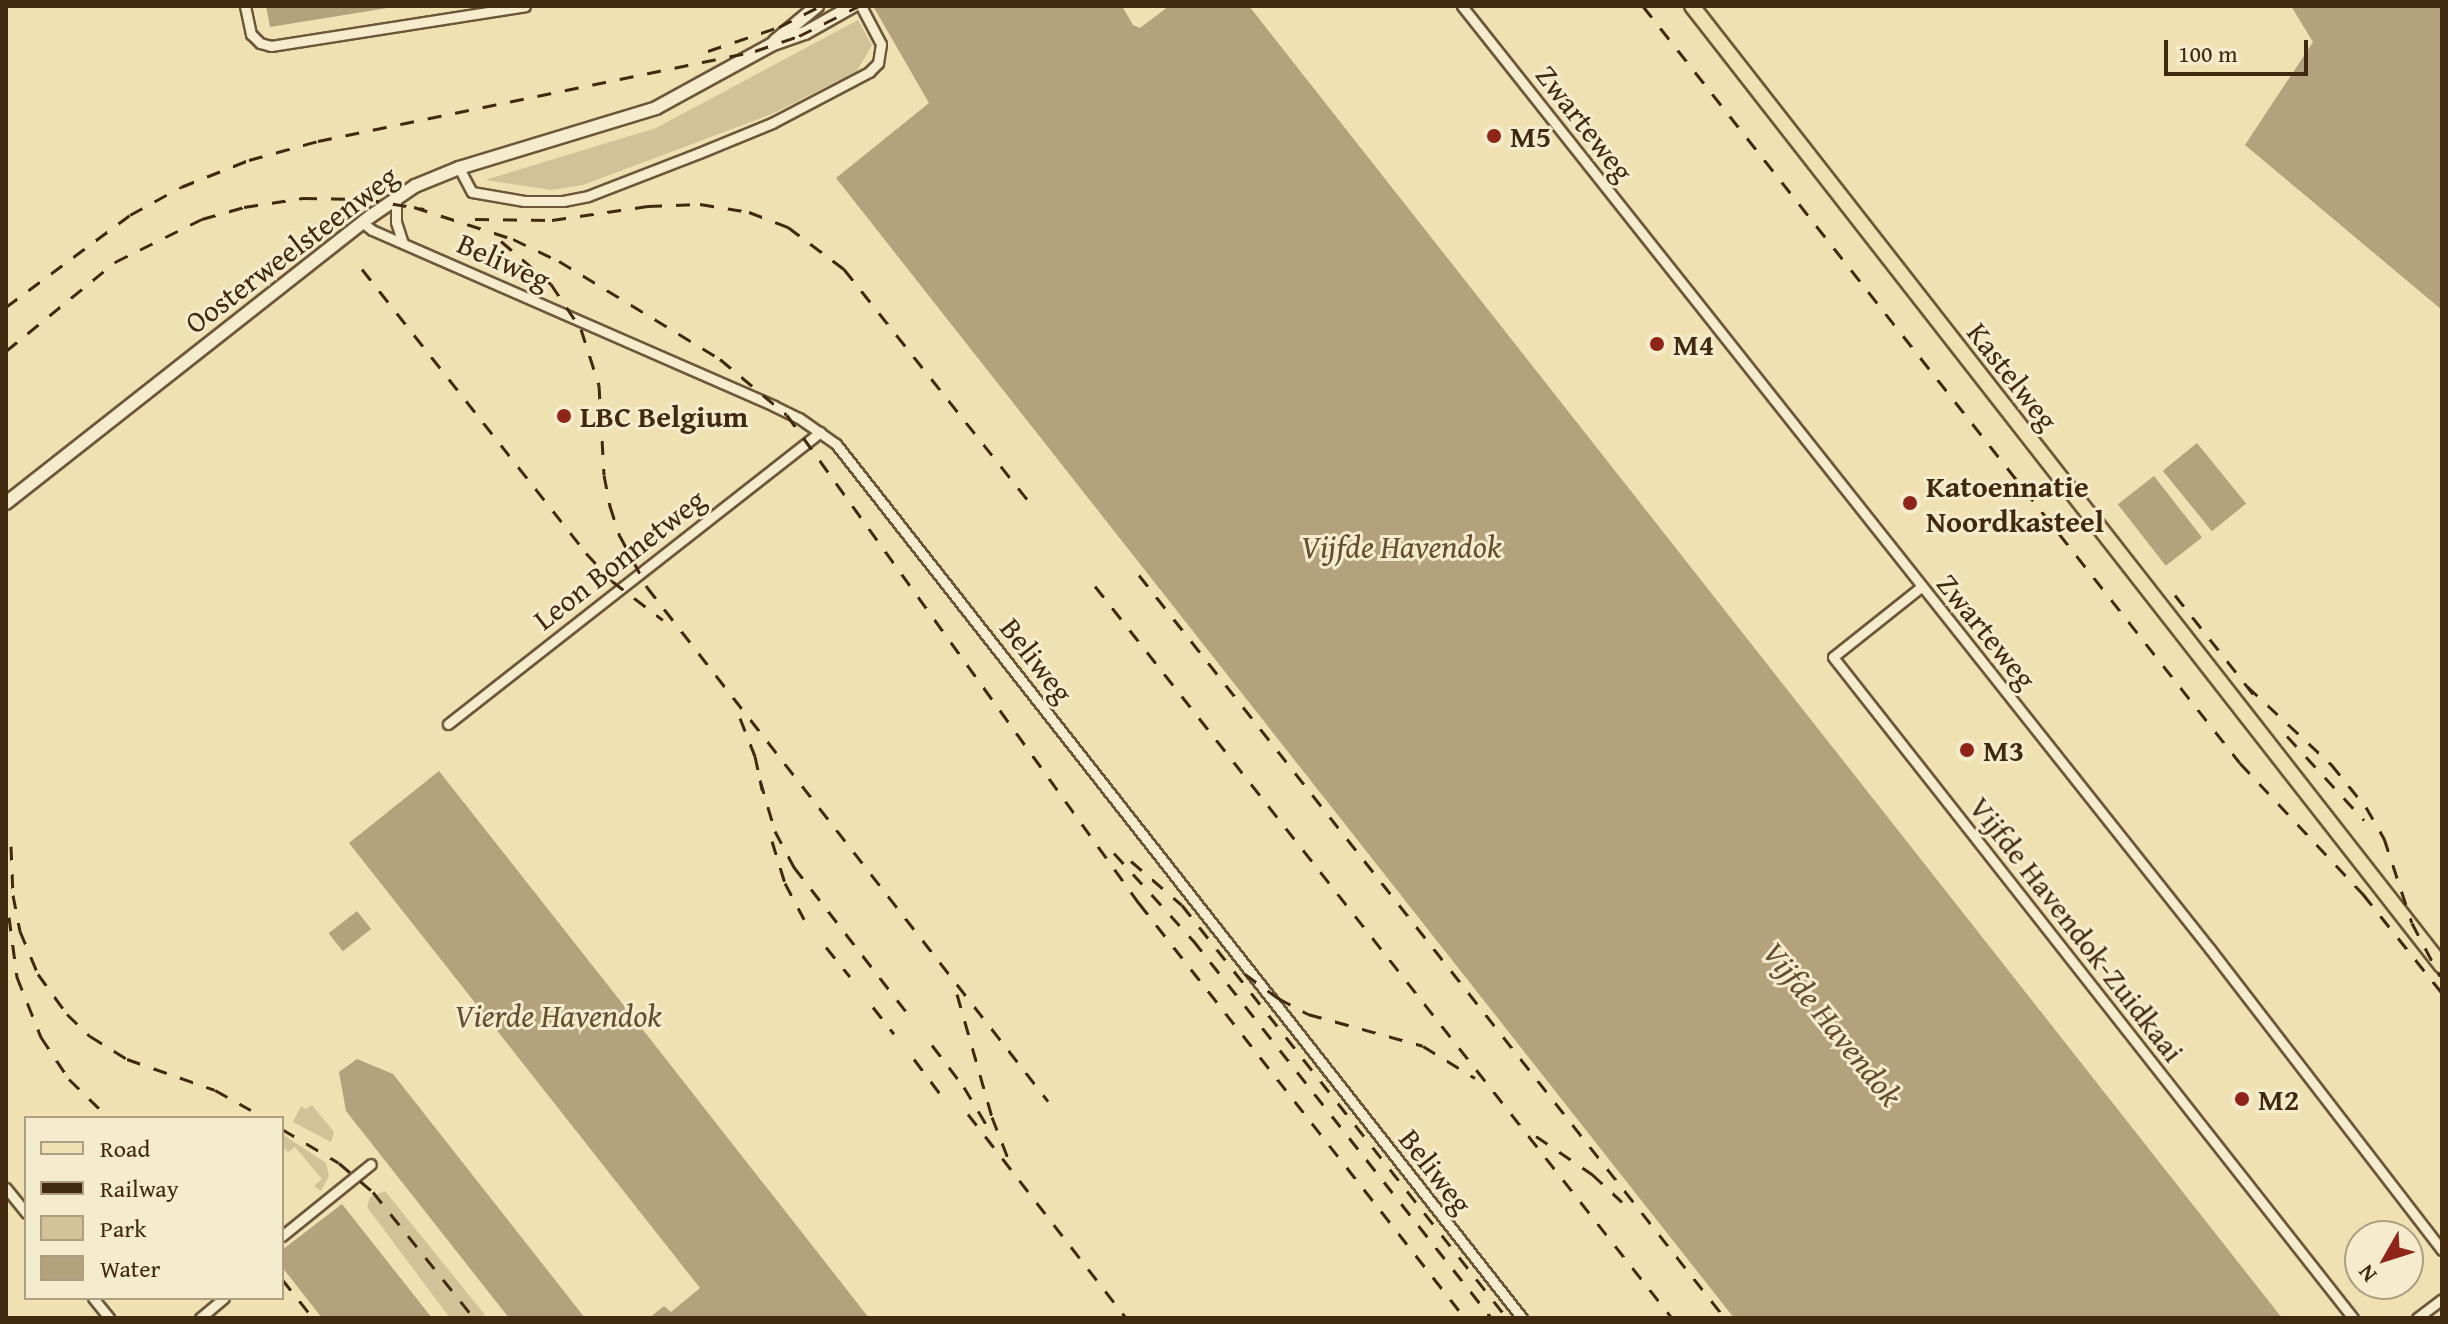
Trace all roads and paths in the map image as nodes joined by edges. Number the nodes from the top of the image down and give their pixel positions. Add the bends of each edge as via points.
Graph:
1 (245, 6) edge
2 (525, 6) edge
3 (817, 6) edge
4 (852, 6) edge
5 (861, 6) edge
6 (1462, 6) edge
7 (1692, 6) edge
8 (773, 44) junction
9 (459, 168) junction
10 (396, 198) junction
11 (363, 223) junction
12 (403, 243) junction
13 (820, 432) junction
14 (6, 503) edge
15 (1921, 587) junction
16 (448, 724) dead end
17 (2442, 966) edge
18 (371, 1164) dead end
19 (6, 1188) edge
20 (24, 1210) edge
21 (284, 1234) edge
22 (2442, 1250) edge
23 (2442, 1299) edge
24 (95, 1300) edge
25 (222, 1300) edge
26 (109, 1318) edge
27 (200, 1318) edge
28 (1522, 1318) edge
29 (2353, 1318) edge
30 (2417, 1318) edge

1 - 2 street via 251,34 271,46
3 - 8 main road, Oosterweelsteenweg
4 - 8 main road, Oosterweelsteenweg
5 - 9 street via 881,44 878,63 869,72 772,123 685,159 588,196 545,202 472,192
6 - 15 street, Zwarteweg
7 - 17 main road, Kastelweg
8 - 9 main road, Oosterweelsteenweg via 656,108
9 - 10 main road, Oosterweelsteenweg
10 - 11 main road, Oosterweelsteenweg
10 - 12 street
11 - 12 street, Beliweg
11 - 14 main road, Oosterweelsteenweg
12 - 13 street, Beliweg via 774,406
13 - 16 street, Leon Bonnetweg
13 - 28 street, Beliweg via 846,456
15 - 22 street, Zwarteweg
15 - 29 street, Vijfde Havendok-Zuidkaai via 1833,657
18 - 21 street
19 - 20 street
23 - 30 street
24 - 26 street
25 - 27 street

